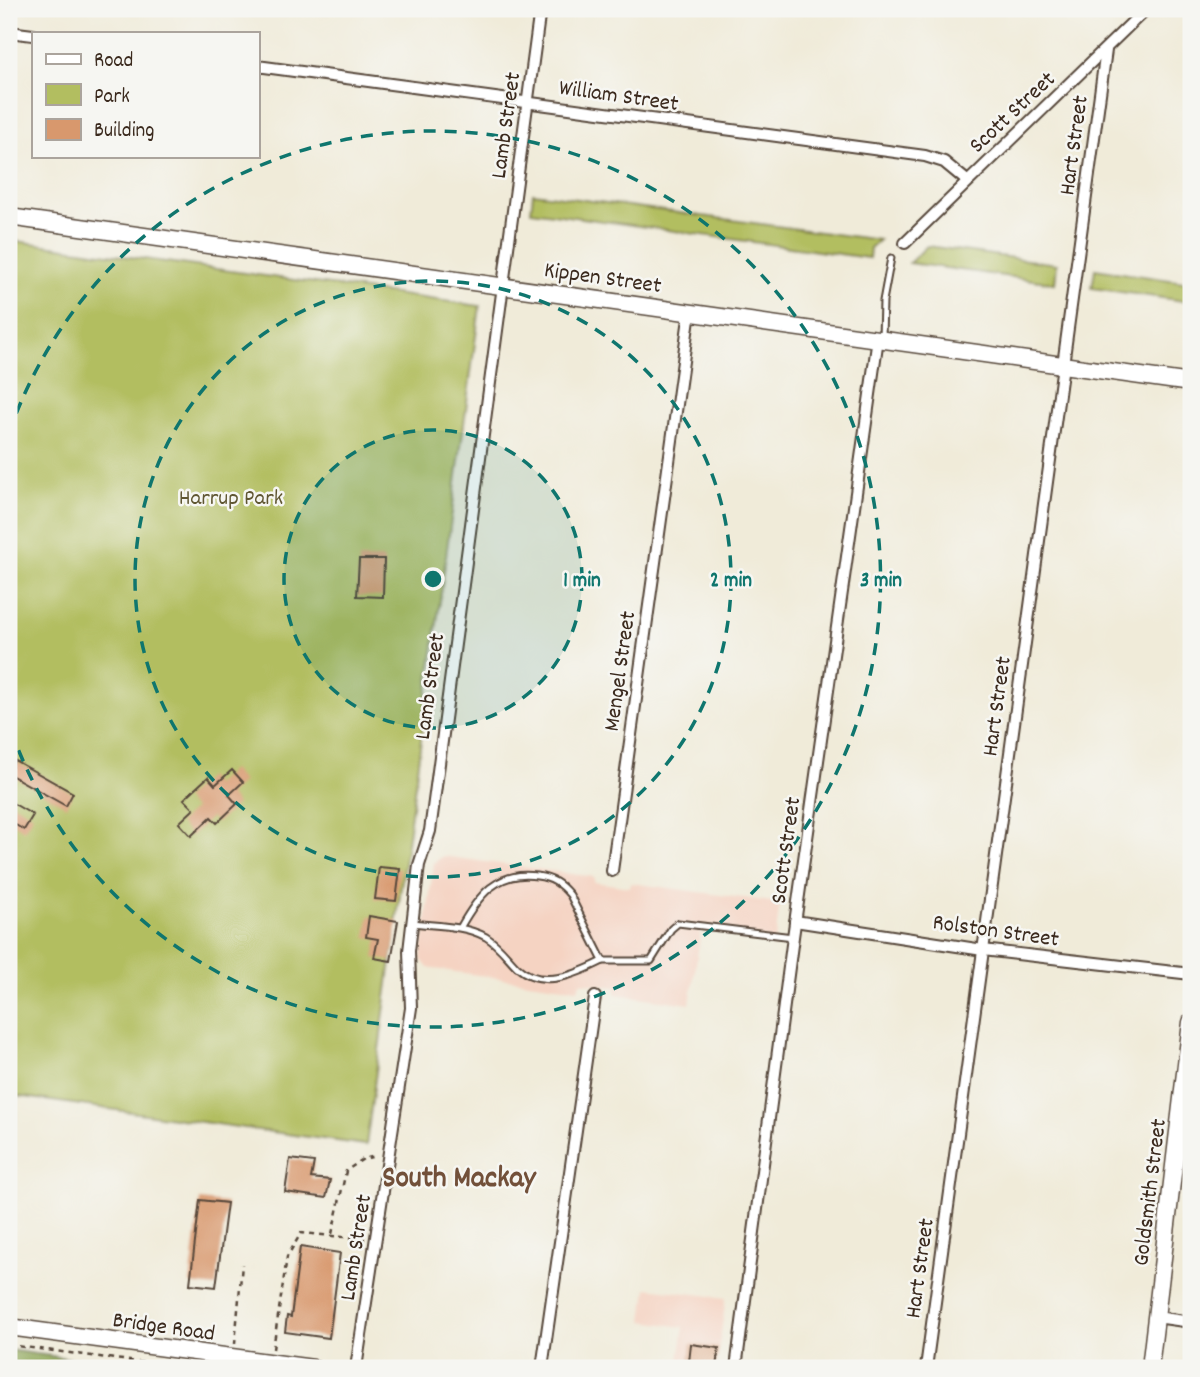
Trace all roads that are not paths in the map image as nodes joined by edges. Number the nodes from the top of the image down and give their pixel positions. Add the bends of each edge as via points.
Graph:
1 (540, 9) edge
2 (1146, 9) edge
3 (9, 32) edge
4 (32, 35) edge
5 (1106, 50) junction
6 (259, 66) edge
7 (528, 103) junction
8 (967, 181) junction
9 (9, 217) edge
10 (905, 243) dead end
11 (891, 258) dead end
12 (503, 286) junction
13 (690, 311) junction
14 (880, 339) junction
15 (1063, 364) junction
16 (1191, 383) edge
17 (612, 871) dead end
18 (795, 921) junction
19 (412, 923) junction
20 (460, 928) junction
21 (793, 936) junction
22 (983, 950) junction
23 (603, 961) junction
24 (1191, 974) edge
25 (595, 997) dead end
26 (1191, 1022) edge
27 (1156, 1317) junction
28 (1191, 1322) edge
29 (9, 1327) edge
30 (313, 1368) edge
31 (356, 1368) edge
32 (542, 1368) edge
33 (736, 1368) edge
34 (926, 1368) edge
35 (1150, 1368) edge

1 - 7 street, Lamb Street
2 - 5 street, Scott Street
3 - 4 street
5 - 8 street, Scott Street
5 - 15 street, Hart Street
6 - 7 street, William Street
7 - 8 street, William Street via 925,156 944,162
7 - 12 street, Lamb Street
8 - 10 street, Scott Street
9 - 12 street, Kippen Street
11 - 14 lane, Scott Street
12 - 13 street, Kippen Street
12 - 19 street, Lamb Street via 430,831 419,865
13 - 14 street, Kippen Street
13 - 17 street, Mengel Street
14 - 15 street, Kippen Street
14 - 18 street, Scott Street
15 - 16 street, Kippen Street
15 - 22 street, Hart Street
18 - 21 street, Scott Street
18 - 22 street, Rolston Street
19 - 20 lane
19 - 31 street, Lamb Street via 408,960 411,1008
20 - 23 lane via 486,937 524,973 537,978 555,979
20 - 23 lane via 500,879 517,873 548,878 570,895
21 - 23 lane via 678,923 651,961
21 - 33 street, Scott Street
22 - 24 street, Rolston Street
22 - 34 street, Hart Street
25 - 32 street
26 - 27 street, Goldsmith Street
27 - 28 street
27 - 35 street, Goldsmith Street
29 - 30 street, Bridge Road

